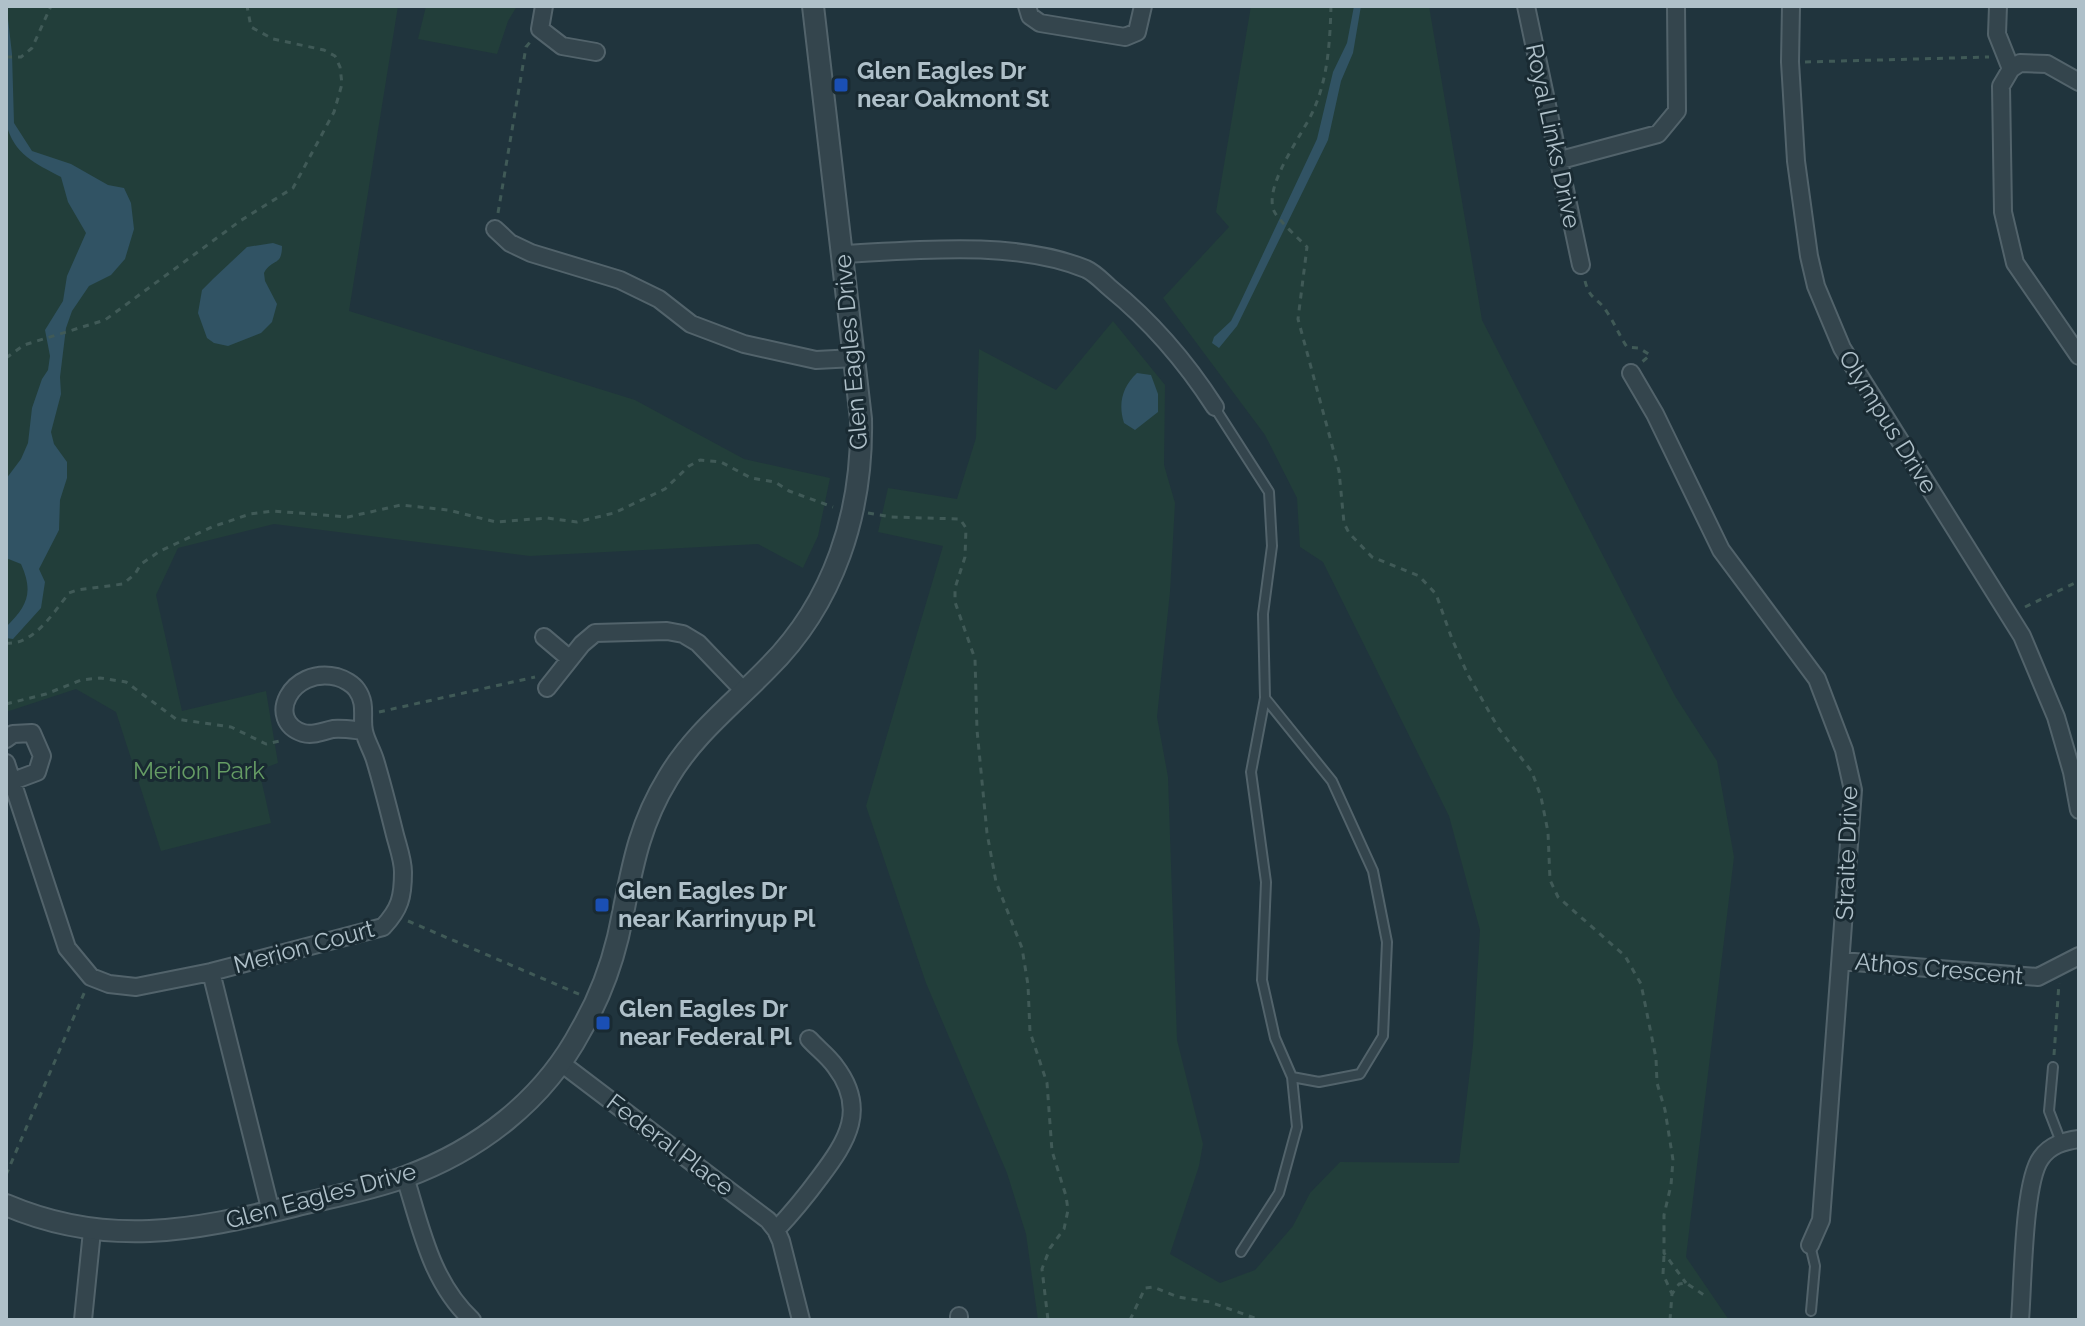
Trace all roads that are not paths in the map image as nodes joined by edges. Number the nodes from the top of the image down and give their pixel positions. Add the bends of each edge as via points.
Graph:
1 (544, 6) edge
2 (813, 6) edge
3 (1027, 6) edge
4 (1526, 6) edge
5 (1676, 6) edge
6 (1791, 6) edge
7 (1998, 6) edge
8 (1138, 7) edge
9 (596, 52) dead end
10 (2008, 61) junction
11 (2079, 82) edge
12 (1557, 161) junction
13 (495, 229) road end
14 (843, 254) junction
15 (1581, 265) road end
16 (2079, 356) edge
17 (855, 358) junction
18 (1631, 373) road end
19 (1215, 407) joint
20 (544, 637) dead end
21 (570, 659) junction
22 (547, 688) road end
23 (744, 691) junction
24 (1265, 698) junction
25 (364, 724) junction
26 (6, 739) edge
27 (6, 763) edge
28 (2076, 771) edge
29 (13, 781) junction
30 (2079, 810) edge
31 (2079, 956) edge
32 (1842, 961) junction
33 (211, 972) junction
34 (809, 1039) dead end
35 (561, 1063) junction
36 (2053, 1067) road end
37 (1292, 1077) junction
38 (2079, 1139) edge
39 (2061, 1142) junction
40 (405, 1177) junction
41 (6, 1205) edge
42 (271, 1212) junction
43 (776, 1230) junction
44 (92, 1231) junction
45 (1810, 1245) joint
46 (1241, 1252) dead end
47 (1811, 1311) dead end
48 (83, 1320) edge
49 (472, 1320) edge
50 (801, 1320) edge
51 (2020, 1320) edge

1 - 9 street via 540,29 562,46
2 - 14 street, Glen Eagles Drive
3 - 8 street via 1040,23 1125,37 1137,32
4 - 12 street, Royal Links Drive
5 - 12 street via 1677,111 1658,134
6 - 28 street, Olympus Drive via 1796,161 1809,256 1827,316 1860,378 2009,614
7 - 10 street via 1997,34
10 - 11 street via 2047,64
10 - 16 street via 2001,86 2003,212 2015,263
12 - 15 street, Royal Links Drive
13 - 17 street via 531,253 620,280 659,299 691,324 744,344 816,360
14 - 17 street, Glen Eagles Drive
14 - 19 street via 953,249 1023,253 1088,270 1140,311
17 - 23 street, Glen Eagles Drive via 861,452 843,549 808,620
18 - 32 street, Straite Drive via 1721,550 1817,679 1844,750 1853,790
19 - 24 lane via 1269,492 1272,546 1263,614
20 - 21 street
21 - 22 street
21 - 23 street via 595,633 675,632 698,643
23 - 35 street, Glen Eagles Drive via 688,748 654,804 632,862 608,970
24 - 37 lane via 1251,772 1266,882 1262,980 1275,1038
24 - 37 lane via 1332,781 1373,871 1387,942 1383,1036 1360,1074 1319,1082
25 - 25 street, Merion Court via 306,735 288,721 288,695 302,680 342,678 357,688
25 - 33 street, Merion Court via 403,869 397,913 383,927
26 - 29 street via 32,733 42,756 37,772
27 - 29 street
28 - 30 street, Olympus Drive
29 - 33 street, Merion Court via 67,948 91,977 136,987
31 - 32 street, Athos Crescent via 2038,977
32 - 45 street, Straite Drive via 1821,1220
33 - 42 street, Merion Court
34 - 43 street via 845,1084 851,1123 842,1148
35 - 40 street, Glen Eagles Drive via 504,1122 456,1155
35 - 43 street, Federal Place via 759,1211
36 - 39 lane via 2049,1111
37 - 46 lane via 1297,1127 1279,1193
38 - 39 street
39 - 51 street via 2041,1156 2031,1182
40 - 42 street, Glen Eagles Drive
40 - 49 street via 441,1284
41 - 44 street, Glen Eagles Drive
42 - 44 street, Glen Eagles Drive via 175,1231
43 - 50 street
44 - 48 street
45 - 47 lane via 1815,1266

